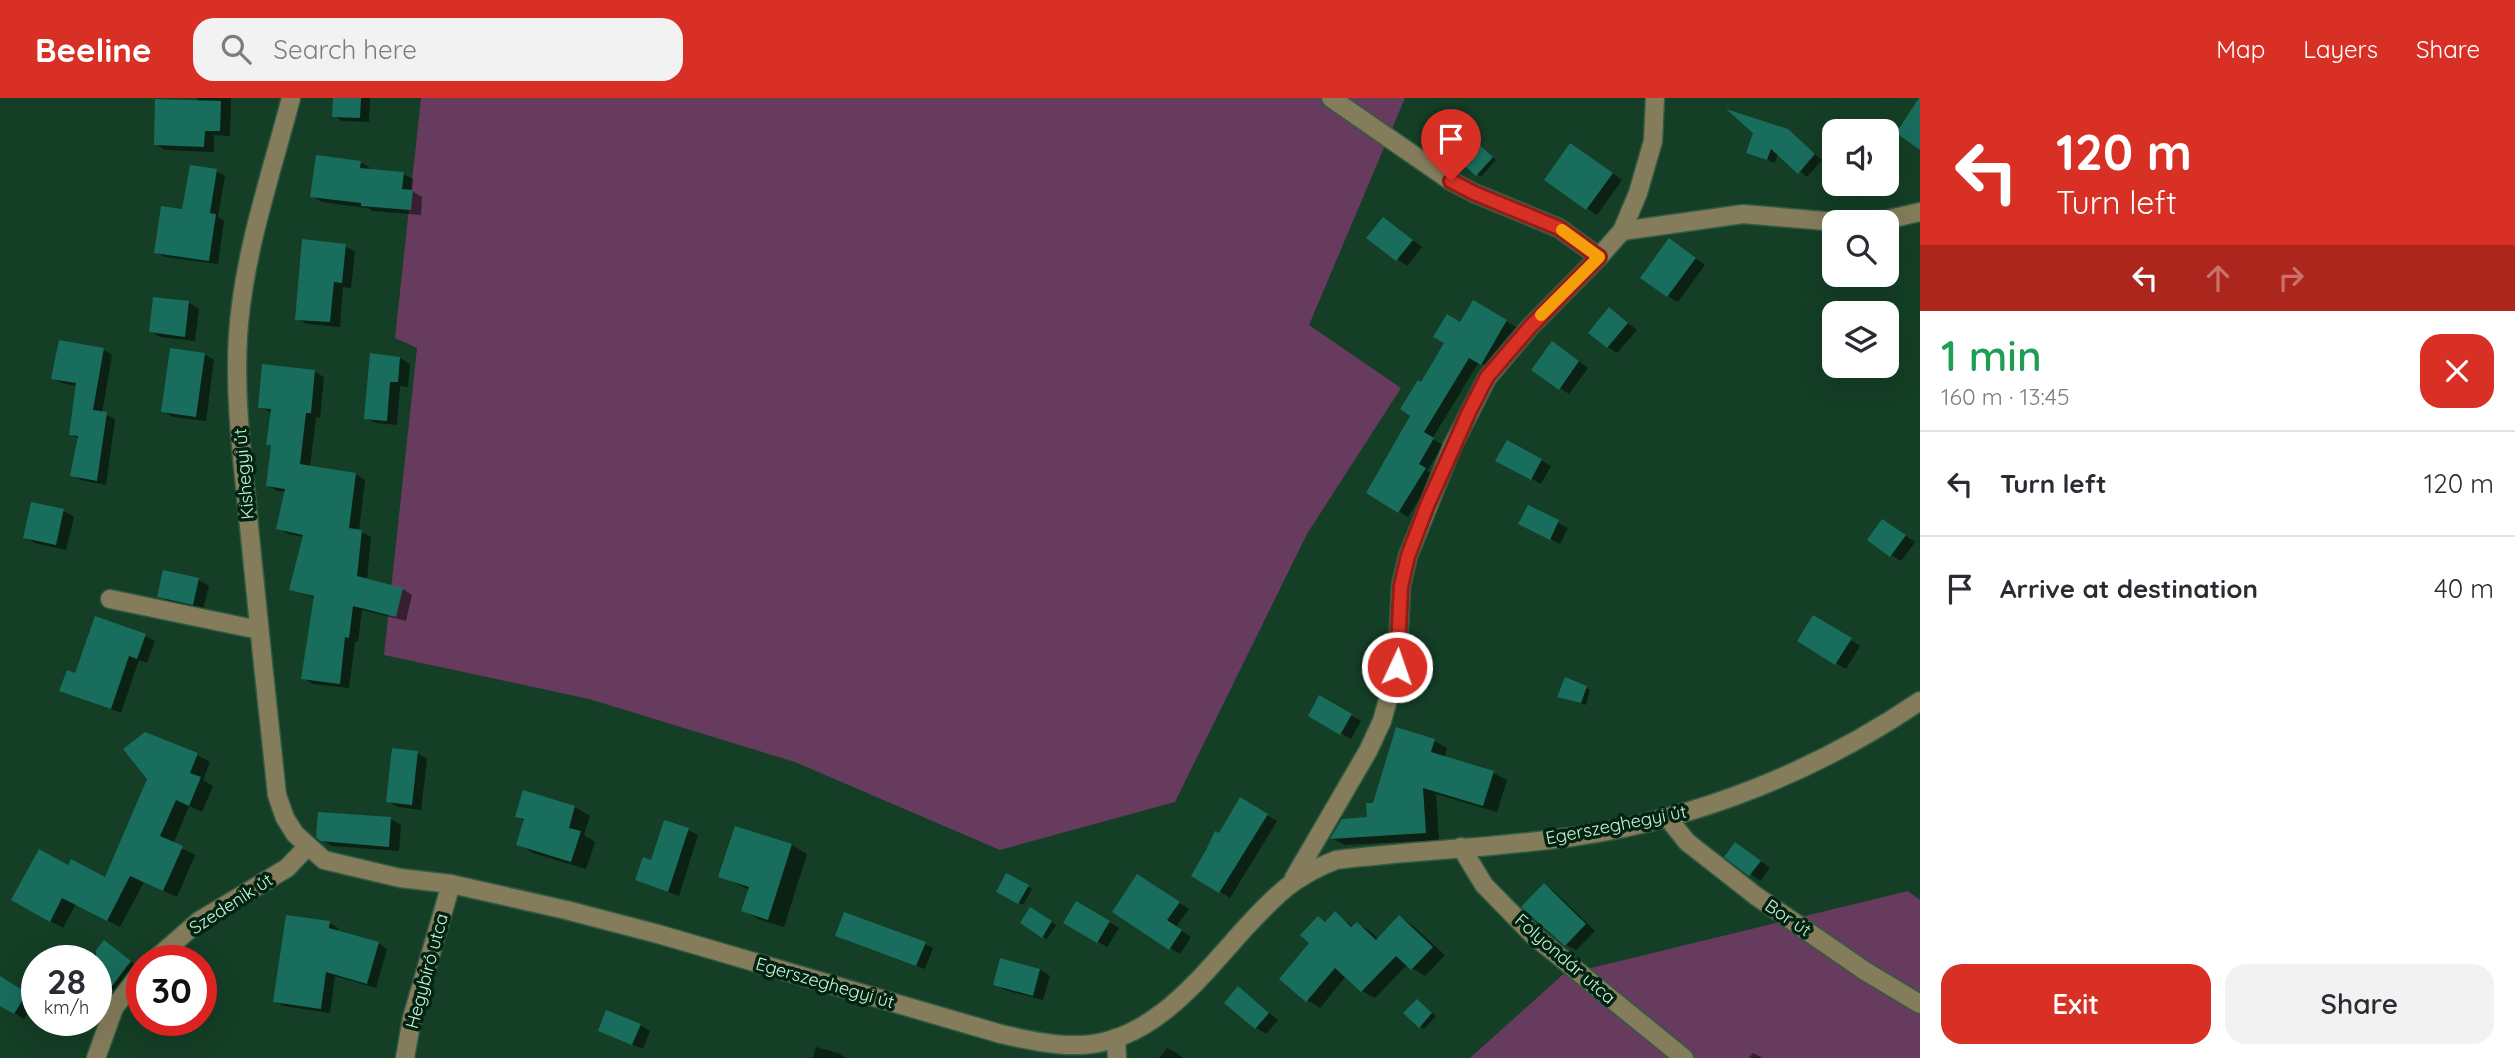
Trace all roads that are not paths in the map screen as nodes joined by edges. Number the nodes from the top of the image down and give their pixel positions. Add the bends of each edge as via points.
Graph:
1 (291, 98) edge
2 (1331, 98) edge
3 (1655, 98) edge
4 (1920, 212) edge
5 (1899, 217) edge
6 (1822, 221) edge
7 (1622, 230) junction
8 (1599, 257) junction
9 (110, 599) dead end
10 (259, 630) junction
11 (1920, 701) edge
12 (1667, 817) junction
13 (307, 847) junction
14 (1461, 848) junction
15 (1292, 881) junction
16 (451, 884) junction
17 (171, 945) edge
18 (126, 992) edge
19 (1920, 1004) edge
20 (1115, 1038) junction
21 (96, 1058) edge
22 (405, 1058) edge
23 (1117, 1058) edge
24 (1684, 1058) edge

1 - 10 street, Kishegyi út via 256,233 238,337 237,390
2 - 8 street via 1451,181 1559,228
3 - 7 street, Egerszeghegyi út via 1653,141
4 - 5 street
6 - 7 street via 1743,214
7 - 8 street, Egerszeghegyi út
8 - 15 street, Egerszeghegyi út via 1487,377 1469,412 1408,556 1401,586 1397,667 1382,721
9 - 10 street
10 - 13 street, Kishegyi út via 277,795 285,818
11 - 12 street, Egerszeghegyi út via 1807,766
12 - 14 street, Egerszeghegyi út via 1580,836
12 - 19 street, Bor út via 1686,842 1756,896
13 - 16 street, Egerszeghegyi út via 324,860 343,866
13 - 17 street, Szedenik út via 287,868 199,921
14 - 15 street, Egerszeghegyi út via 1336,860
14 - 24 street, Folyondár utca via 1484,884 1533,935
15 - 20 street, Egerszeghegyi út via 1183,996 1157,1017
16 - 20 street, Egerszeghegyi út via 658,934 1001,1034 1082,1045
16 - 22 street, Hegybíró utca
18 - 21 street via 114,1008
20 - 23 street

